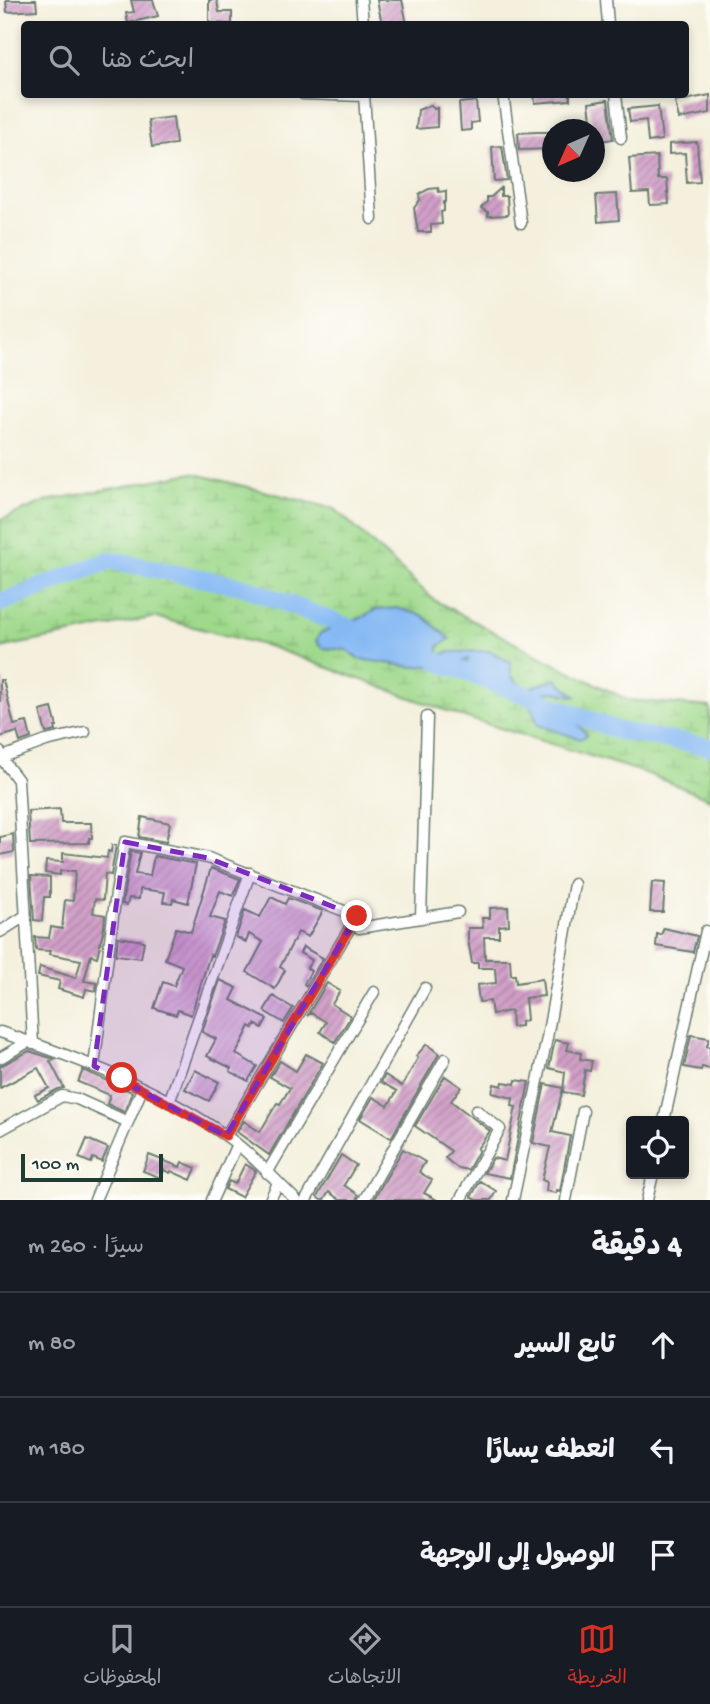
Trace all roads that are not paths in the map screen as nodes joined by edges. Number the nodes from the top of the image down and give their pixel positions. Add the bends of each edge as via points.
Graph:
1 (361, 0) edge
2 (606, 0) edge
3 (363, 21) edge
4 (608, 21) edge
5 (364, 98) edge
6 (504, 98) edge
7 (616, 98) edge
8 (621, 138) dead end
9 (372, 219) dead end
10 (521, 223) dead end
11 (427, 717) dead end
12 (85, 732) dead end
13 (0, 756) edge
14 (250, 873) junction
15 (574, 884) dead end
16 (458, 912) dead end
17 (25, 916) junction
18 (357, 916) junction
19 (421, 918) junction
20 (706, 931) dead end
21 (0, 932) edge
22 (425, 988) dead end
23 (374, 992) dead end
24 (0, 1032) edge
25 (30, 1043) junction
26 (0, 1058) edge
27 (445, 1059) dead end
28 (94, 1066) junction
29 (142, 1089) junction
30 (169, 1102) junction
31 (476, 1110) dead end
32 (583, 1111) dead end
33 (665, 1116) edge
34 (128, 1122) junction
35 (0, 1130) edge
36 (226, 1136) junction
37 (237, 1144) junction
38 (267, 1173) junction
39 (652, 1179) edge
40 (278, 1183) junction
41 (95, 1200) edge
42 (212, 1200) edge
43 (270, 1200) edge
44 (296, 1200) edge
45 (306, 1200) edge
46 (364, 1200) edge
47 (460, 1200) edge
48 (513, 1200) edge
49 (566, 1200) edge
50 (647, 1200) edge

1 - 3 street
2 - 4 street
5 - 9 street
6 - 10 street
7 - 8 street
11 - 19 street
12 - 13 street
13 - 17 street via 18,780
14 - 18 street
14 - 28 street via 208,858 125,842
14 - 30 street
15 - 48 street
16 - 19 street
17 - 21 street
17 - 25 street
18 - 19 street via 359,928
18 - 36 street
20 - 33 street
22 - 45 street
23 - 38 street
24 - 25 street
25 - 26 street
25 - 28 street
27 - 46 street
28 - 29 street
29 - 30 street
29 - 34 street
30 - 36 street
31 - 47 street via 500,1129
32 - 49 street
34 - 35 street via 62,1096
34 - 41 street
36 - 37 street
37 - 38 street
37 - 42 street
38 - 40 street
39 - 50 street
40 - 43 street
40 - 44 street

